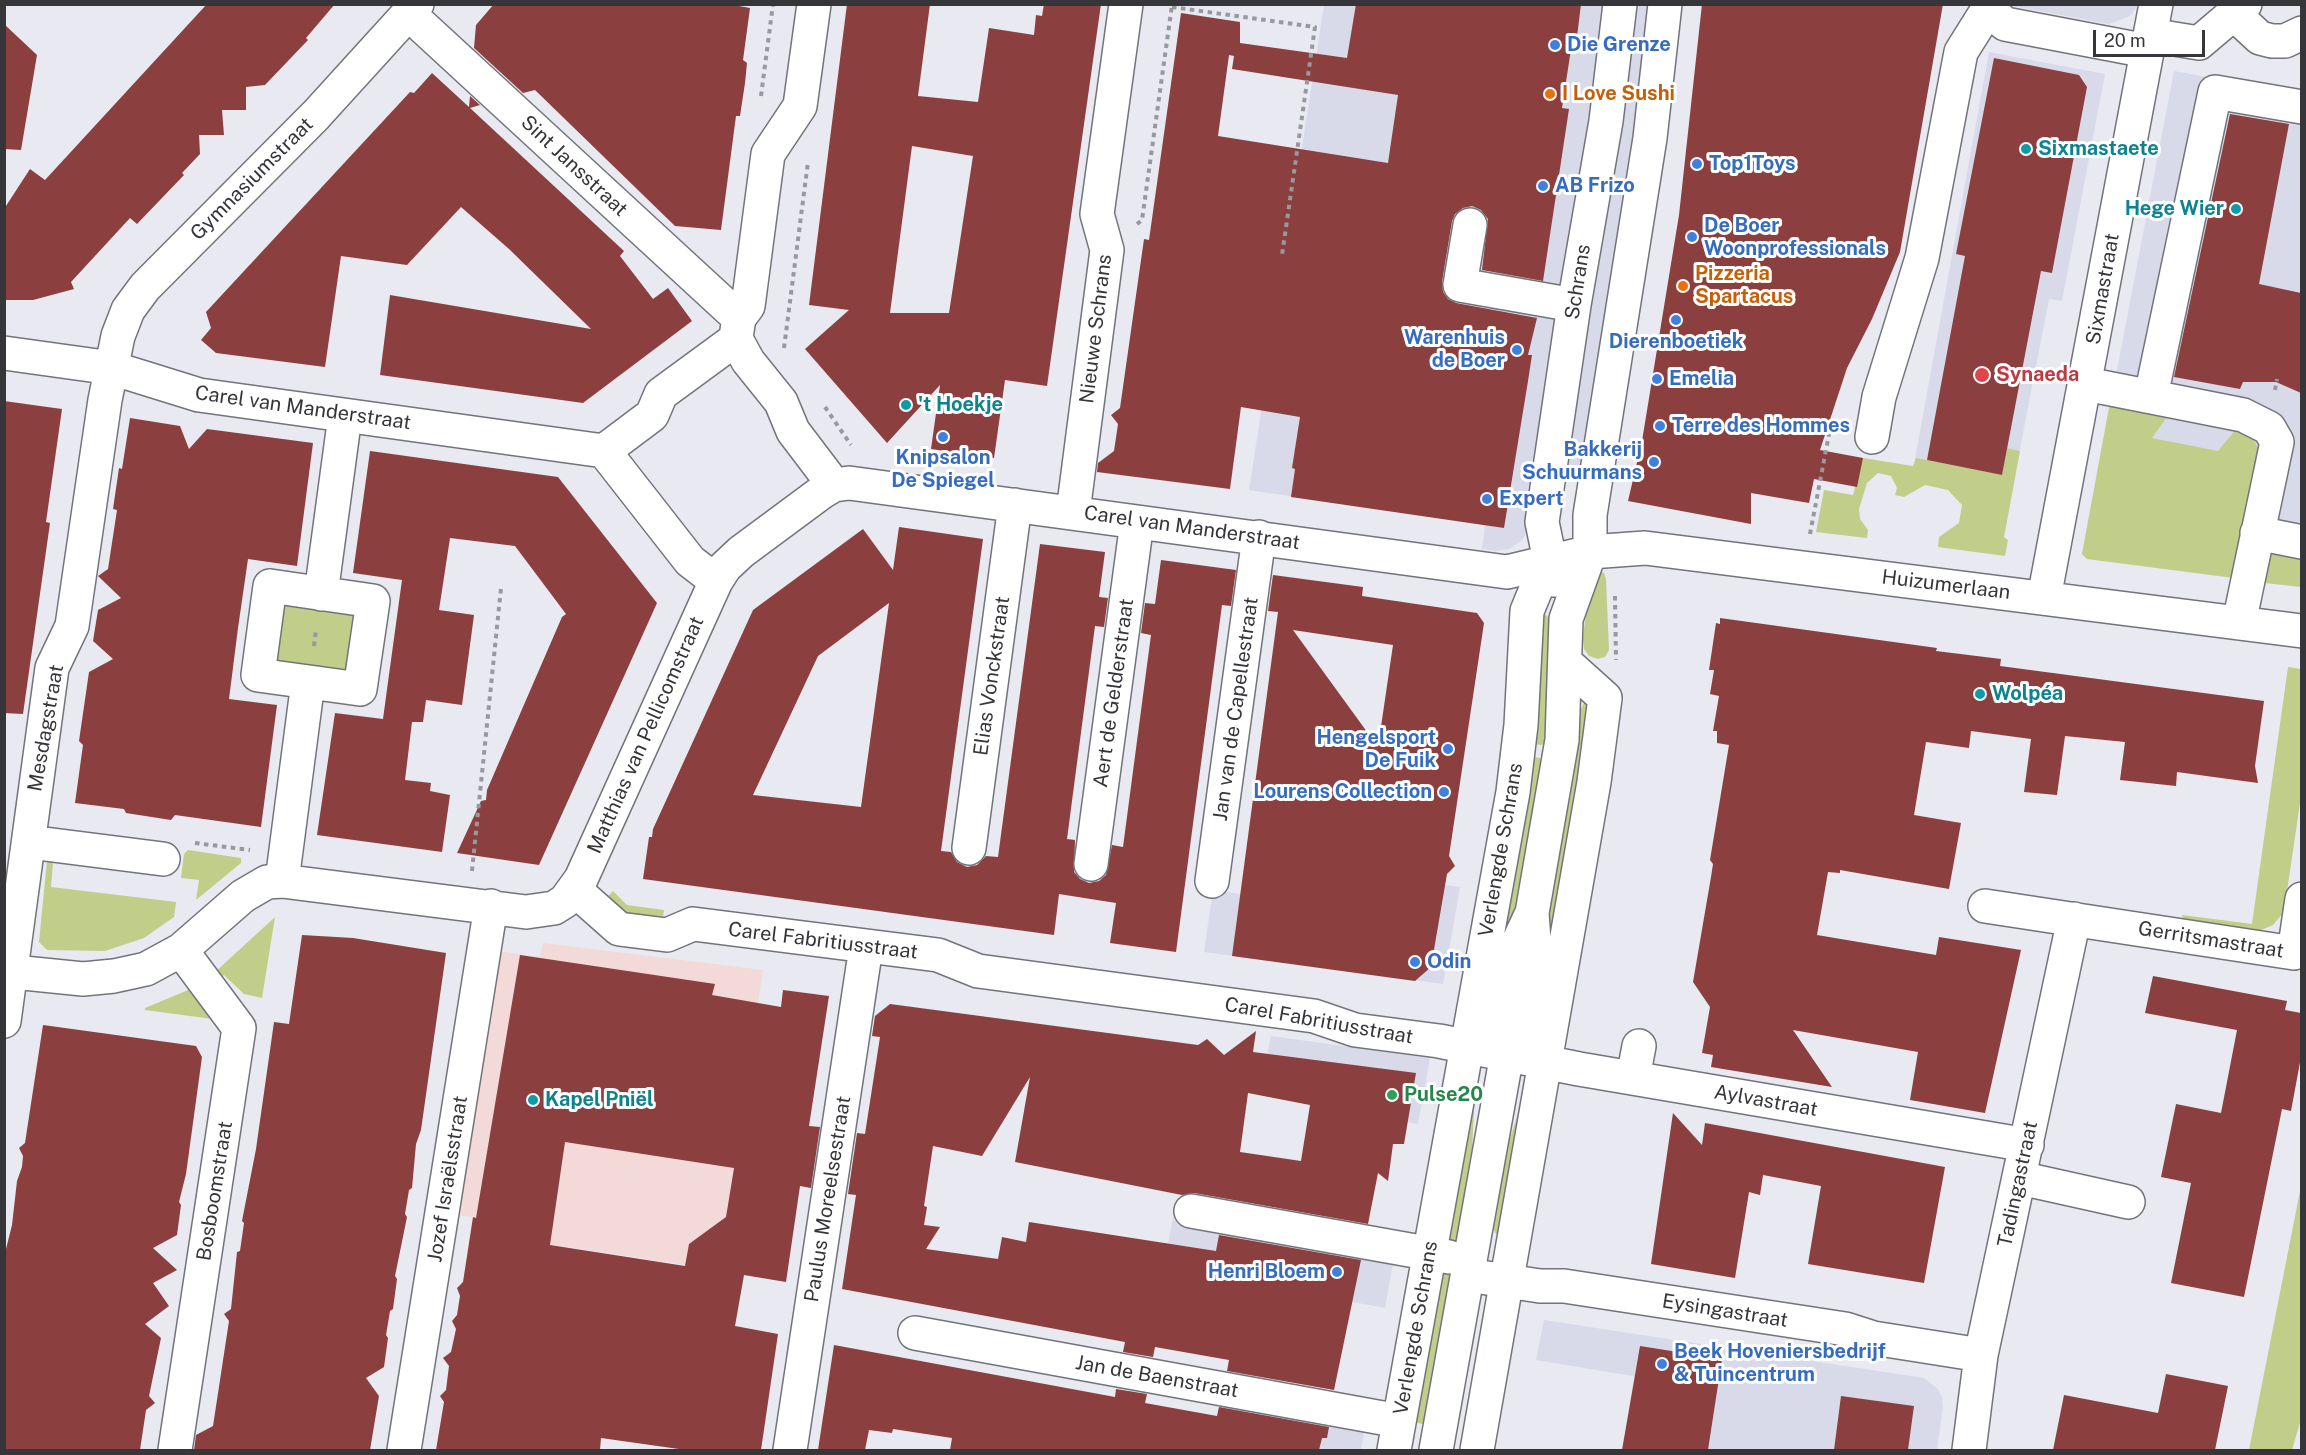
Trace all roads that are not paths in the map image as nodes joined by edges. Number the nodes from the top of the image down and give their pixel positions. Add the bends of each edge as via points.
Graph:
1 (813, 4) edge
2 (1126, 4) edge
3 (1620, 4) edge
4 (1665, 4) edge
5 (1988, 7) edge
6 (413, 9) edge
7 (2239, 9) edge
8 (2151, 30) edge
9 (2300, 38) edge
10 (2301, 107) edge
11 (1470, 225) dead end
12 (1574, 305) junction
13 (737, 329) junction
14 (4, 353) edge
15 (112, 368) junction
16 (2086, 384) junction
17 (2151, 396) junction
18 (345, 416) junction
19 (1872, 437) road end
20 (604, 451) junction
21 (834, 485) junction
22 (1015, 505) junction
23 (1073, 512) junction
24 (1137, 522) junction
25 (2257, 533) junction
26 (1259, 537) junction
27 (2301, 542) edge
28 (1590, 552) junction
29 (1548, 560) junction
30 (716, 581) junction
31 (321, 594) junction
32 (2044, 598) junction
33 (1566, 619) junction
34 (2239, 623) junction
35 (2301, 631) edge
36 (1565, 662) junction
37 (309, 682) junction
38 (29, 842) junction
39 (969, 848) dead end
40 (163, 859) road end
41 (275, 863) junction
42 (1091, 864) dead end
43 (1212, 881) dead end
44 (575, 890) junction
45 (2301, 899) edge
46 (491, 906) junction
47 (1985, 906) dead end
48 (2074, 919) junction
49 (866, 947) junction
50 (181, 950) junction
51 (8, 971) edge
52 (4, 1021) edge
53 (1467, 1047) junction
54 (1639, 1047) dead end
55 (1507, 1054) junction
56 (1546, 1061) junction
57 (1633, 1078) junction
58 (2027, 1145) junction
59 (2020, 1178) junction
60 (2128, 1202) dead end
61 (1191, 1211) dead end
62 (1429, 1254) junction
63 (1469, 1268) junction
64 (1508, 1281) junction
65 (915, 1333) dead end
66 (1981, 1355) junction
67 (1396, 1436) edge
68 (175, 1450) edge
69 (404, 1450) edge
70 (790, 1450) edge
71 (1436, 1450) edge
72 (1477, 1450) edge
73 (1969, 1450) edge

1 - 13 street via 800,106 768,155 748,306
2 - 23 street, Nieuwe Schrans via 1097,214 1107,250
3 - 12 street, Schrans via 1606,121
4 - 28 street via 1650,138 1590,515
5 - 8 street via 2006,24
5 - 19 street via 1961,52 1922,258 1879,397
6 - 13 street, Sint Jansstraat
6 - 15 street, Gymnasiumstraat via 316,115 145,287 128,310
7 - 8 street via 2199,43
7 - 9 street via 2260,38
8 - 16 street, Sixmastraat
10 - 17 street via 2215,92
11 - 12 street via 1460,285
12 - 29 street, Schrans via 1542,522
13 - 20 street via 661,394 652,415
13 - 21 street via 748,361
14 - 15 street, Carel van Manderstraat
15 - 18 street, Carel van Manderstraat via 199,396
15 - 38 street, Mesdagstraat via 72,626 52,668
16 - 17 street
16 - 32 street, Sixmastraat
17 - 25 street via 2243,415 2269,428 2277,442
18 - 20 street, Carel van Manderstraat
18 - 31 street
20 - 30 street via 690,561
21 - 22 street, Carel van Manderstraat via 865,483
21 - 30 street via 741,552
22 - 23 street, Carel van Manderstraat
22 - 39 street, Elias Vonckstraat
23 - 24 street, Carel van Manderstraat
24 - 26 street, Carel van Manderstraat
24 - 42 street, Aert de Gelderstraat
25 - 27 street
25 - 34 street
26 - 29 street, Carel van Manderstraat via 1507,572
26 - 43 street, Jan van de Capellestraat
28 - 29 street, Carel van Manderstraat
28 - 32 street, Huizumerlaan via 1645,548
28 - 33 street, Verlengde Schrans
29 - 33 street, Verlengde Schrans
29 - 53 street, Verlengde Schrans via 1527,611 1513,792
30 - 44 street, Matthias van Pellicomstraat
31 - 37 street via 373,601 360,689
31 - 37 street via 270,586 258,675
32 - 34 street, Huizumerlaan
33 - 36 street, Verlengde Schrans
34 - 35 street, Huizumerlaan
36 - 55 street, Verlengde Schrans via 1565,714 1558,769 1532,913 1508,964 1497,1020
36 - 56 street via 1605,698
37 - 41 street
38 - 40 street
38 - 51 street, Mesdagstraat
41 - 46 street
41 - 50 street via 267,882 254,888
44 - 46 street via 554,908 540,911
44 - 49 street, Carel Fabritiusstraat via 619,929 667,935 693,924
45 - 48 street, Gerritsmastraat via 2294,953
46 - 69 street, Jozef Israëlsstraat
47 - 48 street
48 - 58 street, Tadingastraat
49 - 53 street, Carel Fabritiusstraat via 938,956 978,970 1314,1016 1355,1030
49 - 70 street, Paulus Moreelsestraat
50 - 51 street via 146,969 114,976 83,979
50 - 68 street, Bosboomstraat via 240,1028
51 - 52 street, Mesdagstraat
53 - 55 street, Carel Fabritiusstraat
53 - 62 street, Verlengde Schrans
54 - 57 street
55 - 56 street, Aylvastraat
55 - 63 street, Verlengde Schrans
56 - 57 street, Aylvastraat
56 - 64 street
57 - 58 street, Aylvastraat
58 - 59 street, Tadingastraat
59 - 60 street
59 - 66 street, Tadingastraat
61 - 62 street, Eysingastraat
62 - 63 street, Eysingastraat
62 - 67 street, Verlengde Schrans
63 - 64 street, Eysingastraat
63 - 71 street, Verlengde Schrans
64 - 66 street, Eysingastraat via 1822,1325 1874,1338
64 - 72 street
65 - 67 street, Jan de Baenstraat
66 - 73 street, Tadingastraat

